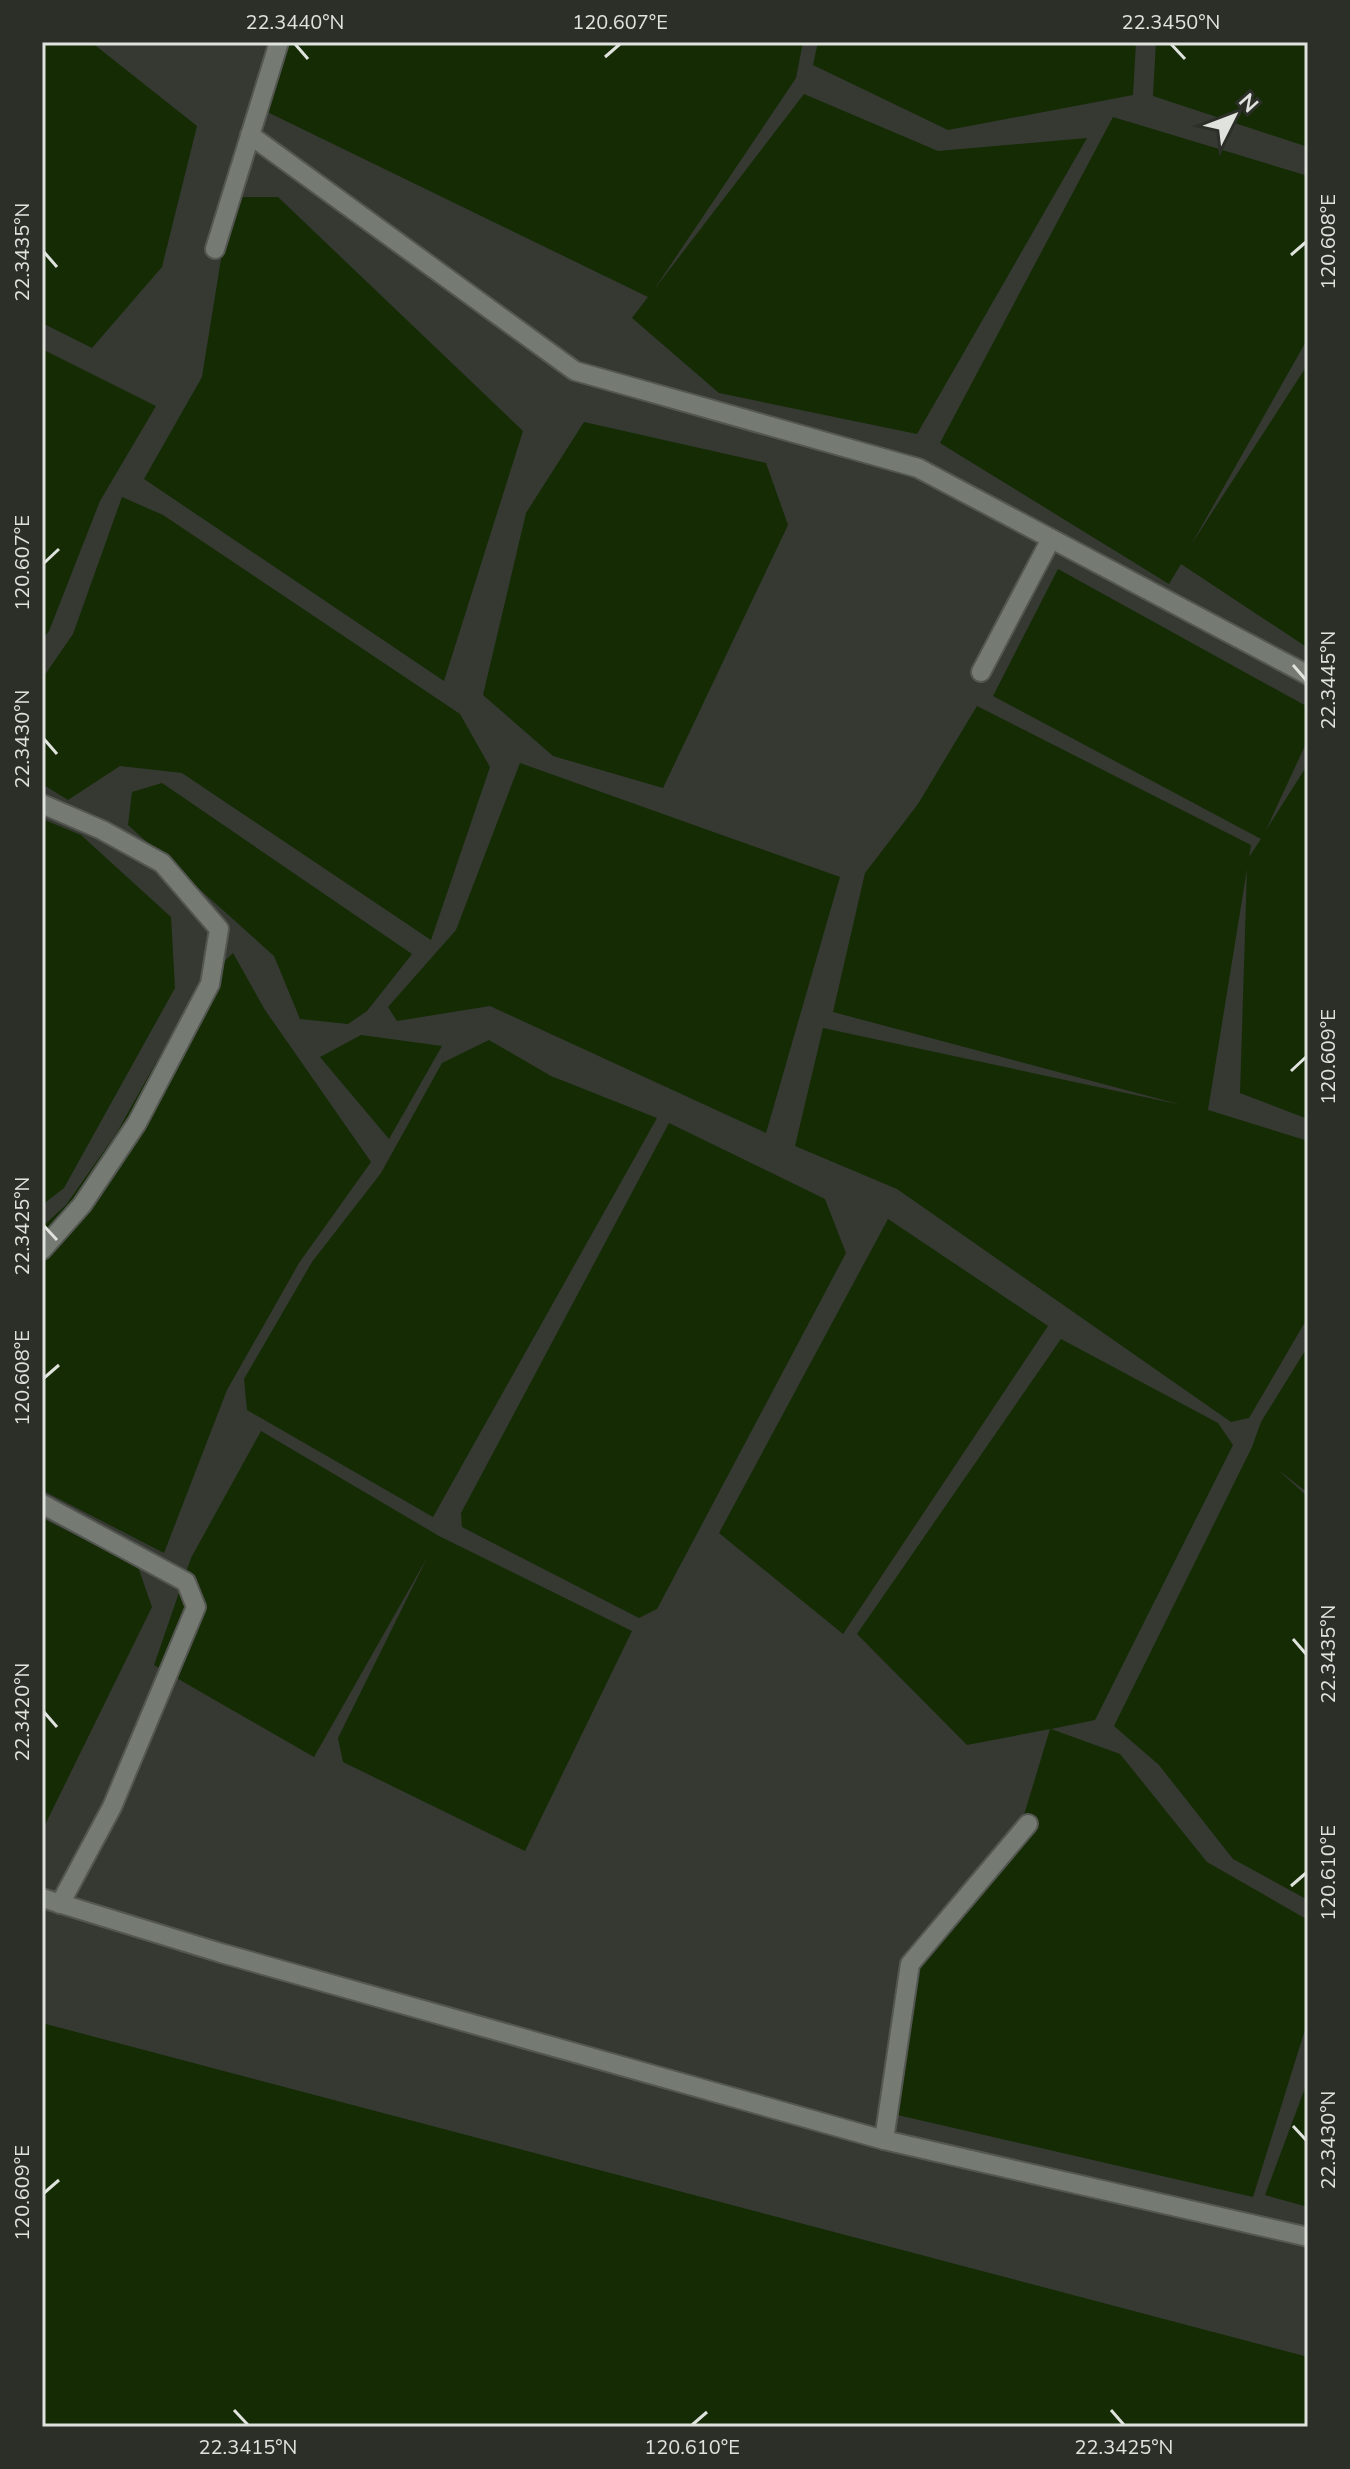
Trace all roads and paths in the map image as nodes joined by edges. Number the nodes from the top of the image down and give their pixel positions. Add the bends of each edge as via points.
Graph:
1 (279, 42) edge
2 (250, 135) junction
3 (215, 249) dead end
4 (1051, 539) junction
5 (981, 672) dead end
6 (1308, 675) edge
7 (42, 804) edge
8 (42, 1250) edge
9 (42, 1504) edge
10 (1028, 1824) dead end
11 (42, 1898) edge
12 (60, 1904) junction
13 (884, 2140) junction
14 (1308, 2237) edge

1 - 2 lane
2 - 3 lane
2 - 4 lane via 575,371 918,468
4 - 5 lane
4 - 6 lane
7 - 8 lane via 162,863 219,929 210,984 137,1123 82,1205
9 - 12 lane via 186,1582 196,1607 112,1807
10 - 13 lane via 910,1964
11 - 12 lane
12 - 13 lane
13 - 14 lane

